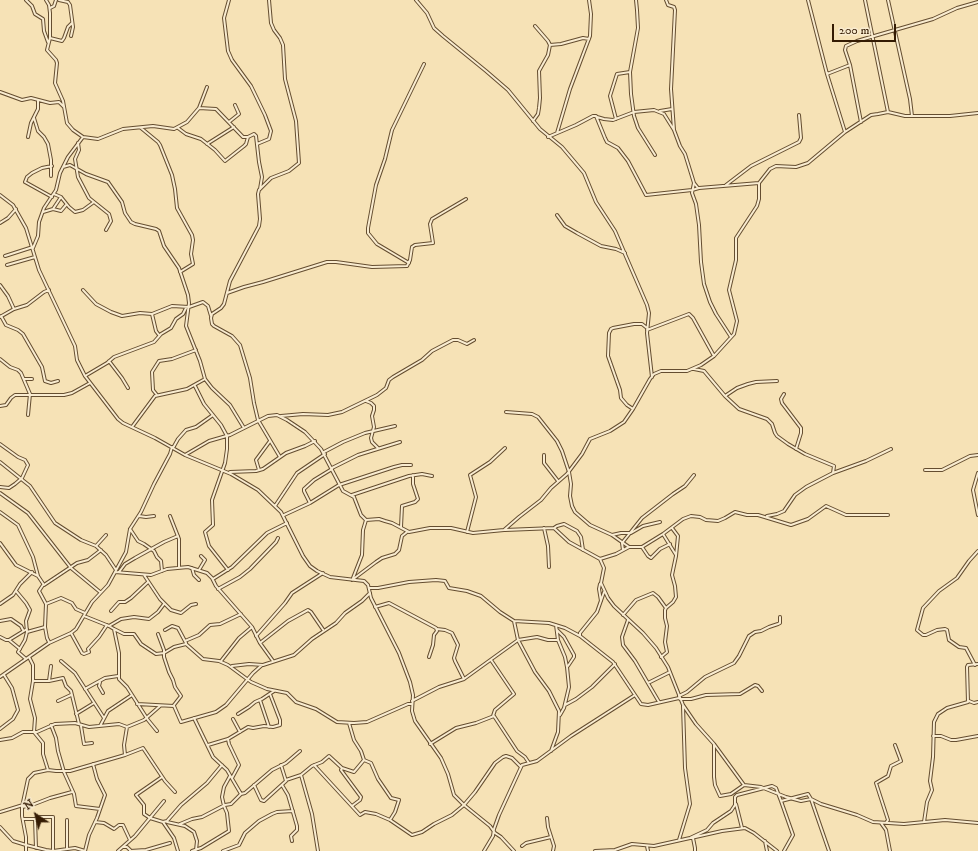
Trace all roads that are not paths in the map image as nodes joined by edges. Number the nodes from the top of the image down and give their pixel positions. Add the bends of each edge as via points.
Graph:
1 (26, 0) edge
2 (46, 0) edge
3 (58, 0) edge
4 (229, 0) edge
5 (269, 0) edge
6 (416, 0) edge
7 (589, 0) edge
8 (636, 0) edge
9 (666, 0) edge
10 (808, 0) edge
11 (865, 0) edge
12 (888, 0) edge
13 (978, 2) edge
14 (50, 8) junction
15 (72, 23) junction
16 (535, 26) dead end
17 (894, 30) junction
18 (71, 36) dead end
19 (873, 36) junction
20 (50, 38) junction
21 (589, 39) junction
22 (49, 44) junction
23 (550, 45) junction
24 (424, 64) dead end
25 (850, 65) junction
26 (630, 72) junction
27 (827, 74) junction
28 (207, 87) dead end
29 (0, 92) edge
30 (38, 100) junction
31 (235, 105) dead end
32 (64, 107) junction
33 (199, 108) junction
34 (672, 109) junction
35 (659, 111) junction
36 (634, 112) junction
37 (888, 112) junction
38 (978, 113) edge
39 (799, 116) dead end
40 (912, 116) junction
41 (597, 117) junction
42 (34, 118) junction
43 (616, 119) junction
44 (533, 121) junction
45 (229, 122) junction
46 (861, 122) junction
47 (141, 128) junction
48 (178, 128) junction
49 (234, 128) junction
50 (674, 130) junction
51 (846, 132) junction
52 (557, 133) junction
53 (28, 137) dead end
54 (83, 137) junction
55 (248, 137) junction
56 (548, 137) junction
57 (78, 143) junction
58 (207, 144) junction
59 (257, 144) junction
60 (655, 155) dead end
61 (52, 166) junction
62 (63, 167) junction
63 (76, 170) junction
64 (51, 176) dead end
65 (694, 183) junction
66 (759, 183) junction
67 (725, 186) junction
68 (699, 188) junction
69 (259, 190) junction
70 (692, 190) junction
71 (54, 194) junction
72 (0, 195) edge
73 (52, 197) junction
74 (61, 197) junction
75 (466, 199) dead end
76 (94, 202) junction
77 (67, 205) junction
78 (16, 209) junction
79 (53, 209) junction
80 (42, 212) junction
81 (557, 215) dead end
82 (0, 223) edge
83 (106, 230) dead end
84 (33, 248) junction
85 (625, 253) junction
86 (5, 256) dead end
87 (35, 257) junction
88 (409, 264) junction
89 (7, 265) dead end
90 (180, 272) junction
91 (0, 285) edge
92 (49, 290) junction
93 (83, 290) dead end
94 (227, 293) junction
95 (187, 308) junction
96 (14, 309) junction
97 (152, 314) junction
98 (211, 316) junction
99 (1, 317) edge
100 (647, 329) junction
101 (160, 335) junction
102 (731, 337) junction
103 (474, 340) dead end
104 (196, 350) junction
105 (714, 356) junction
106 (0, 359) edge
107 (109, 361) junction
108 (693, 368) junction
109 (85, 376) junction
110 (652, 376) junction
111 (24, 379) junction
112 (32, 379) dead end
113 (205, 379) junction
114 (58, 381) dead end
115 (777, 381) dead end
116 (90, 383) junction
117 (195, 386) junction
118 (128, 388) dead end
119 (30, 394) junction
120 (784, 394) dead end
121 (157, 396) junction
122 (725, 396) junction
123 (366, 401) junction
124 (0, 406) edge
125 (633, 409) junction
126 (506, 412) dead end
127 (28, 415) dead end
128 (214, 415) junction
129 (281, 416) junction
130 (258, 420) junction
131 (395, 426) dead end
132 (132, 427) junction
133 (244, 428) junction
134 (373, 431) junction
135 (227, 436) junction
136 (270, 440) junction
137 (315, 441) junction
138 (400, 442) dead end
139 (0, 444) edge
140 (172, 448) junction
141 (378, 448) junction
142 (505, 448) dead end
143 (796, 449) junction
144 (891, 449) dead end
145 (324, 453) junction
146 (186, 455) junction
147 (544, 455) dead end
148 (978, 455) edge
149 (280, 457) junction
150 (0, 462) edge
151 (411, 465) dead end
152 (332, 469) junction
153 (222, 470) junction
154 (259, 470) junction
155 (925, 470) dead end
156 (569, 472) junction
157 (229, 473) junction
158 (832, 473) junction
159 (978, 473) edge
160 (414, 475) junction
161 (694, 475) dead end
162 (432, 476) dead end
163 (22, 478) junction
164 (558, 481) junction
165 (339, 485) junction
166 (0, 487) edge
167 (0, 493) edge
168 (352, 495) junction
169 (310, 503) junction
170 (275, 506) junction
171 (0, 512) edge
172 (888, 514) dead end
173 (283, 515) junction
174 (978, 515) edge
175 (139, 516) junction
176 (154, 516) dead end
177 (170, 516) dead end
178 (766, 516) junction
179 (366, 520) junction
180 (660, 522) dead end
181 (287, 523) junction
182 (401, 527) junction
183 (672, 527) junction
184 (544, 528) junction
185 (554, 528) junction
186 (130, 529) junction
187 (504, 530) junction
188 (409, 532) junction
189 (467, 532) junction
190 (629, 533) junction
191 (664, 534) junction
192 (106, 535) dead end
193 (612, 535) junction
194 (178, 536) junction
195 (278, 538) dead end
196 (0, 543) edge
197 (622, 543) junction
198 (670, 544) junction
199 (96, 546) junction
200 (629, 547) junction
201 (642, 547) junction
202 (151, 549) junction
203 (101, 550) junction
204 (583, 550) junction
205 (623, 550) junction
206 (978, 551) edge
207 (201, 556) dead end
208 (676, 556) junction
209 (600, 559) junction
210 (179, 567) junction
211 (549, 567) dead end
212 (71, 568) junction
213 (192, 568) junction
214 (199, 570) junction
215 (228, 570) junction
216 (116, 571) junction
217 (162, 571) junction
218 (32, 572) junction
219 (119, 572) junction
220 (323, 573) junction
221 (144, 575) junction
222 (38, 576) junction
223 (213, 579) junction
224 (198, 580) dead end
225 (352, 580) junction
226 (148, 582) junction
227 (601, 583) junction
228 (43, 585) junction
229 (218, 588) junction
230 (370, 588) junction
231 (16, 591) junction
232 (604, 591) junction
233 (100, 592) junction
234 (370, 593) junction
235 (601, 602) junction
236 (0, 604) edge
237 (46, 604) junction
238 (165, 604) junction
239 (196, 604) dead end
240 (375, 607) junction
241 (666, 608) junction
242 (111, 611) dead end
243 (241, 614) junction
244 (84, 615) junction
245 (623, 615) junction
246 (780, 617) dead end
247 (628, 620) junction
248 (0, 621) edge
249 (514, 621) junction
250 (108, 625) junction
251 (556, 625) junction
252 (45, 627) junction
253 (252, 627) junction
254 (114, 629) junction
255 (437, 629) junction
256 (556, 629) junction
257 (23, 630) junction
258 (27, 630) junction
259 (165, 630) dead end
260 (324, 631) junction
261 (71, 633) junction
262 (158, 634) dead end
263 (256, 636) junction
264 (580, 636) junction
265 (0, 637) edge
266 (9, 640) junction
267 (518, 640) junction
268 (558, 640) junction
269 (186, 642) junction
270 (260, 642) junction
271 (49, 643) junction
272 (20, 649) junction
273 (164, 653) junction
274 (29, 657) junction
275 (429, 657) dead end
276 (661, 657) junction
277 (26, 660) junction
278 (491, 660) junction
279 (61, 661) dead end
280 (221, 661) junction
281 (273, 661) junction
282 (615, 664) junction
283 (263, 665) junction
284 (976, 665) edge
285 (50, 666) dead end
286 (232, 667) junction
287 (567, 667) junction
288 (670, 672) junction
289 (4, 675) junction
290 (118, 676) junction
291 (0, 677) edge
292 (248, 679) junction
293 (464, 679) junction
294 (33, 681) junction
295 (49, 681) junction
296 (100, 681) junction
297 (648, 683) junction
298 (85, 689) junction
299 (274, 691) junction
300 (762, 691) dead end
301 (103, 693) dead end
302 (270, 694) junction
303 (71, 695) junction
304 (132, 695) junction
305 (635, 696) junction
306 (680, 698) junction
307 (260, 700) junction
308 (58, 701) dead end
309 (412, 701) junction
310 (969, 701) junction
311 (659, 702) junction
312 (978, 702) edge
313 (95, 703) junction
314 (137, 704) junction
315 (412, 704) junction
316 (565, 705) junction
317 (683, 705) junction
318 (160, 706) junction
319 (173, 706) junction
320 (76, 714) junction
321 (238, 714) dead end
322 (493, 716) junction
323 (559, 716) junction
324 (104, 718) junction
325 (147, 718) junction
326 (194, 718) junction
327 (233, 719) dead end
328 (349, 723) junction
329 (80, 724) junction
330 (51, 725) junction
331 (100, 726) junction
332 (127, 727) junction
333 (269, 727) junction
334 (0, 729) edge
335 (157, 731) dead end
336 (34, 732) junction
337 (240, 732) junction
338 (933, 736) junction
339 (978, 736) edge
340 (228, 739) junction
341 (0, 740) edge
342 (92, 742) dead end
343 (430, 744) junction
344 (714, 744) junction
345 (208, 745) junction
346 (895, 745) dead end
347 (300, 751) dead end
348 (550, 751) junction
349 (125, 755) junction
350 (364, 760) junction
351 (529, 763) junction
352 (94, 764) junction
353 (222, 765) junction
354 (281, 765) junction
355 (314, 765) junction
356 (521, 767) junction
357 (342, 768) junction
358 (48, 770) junction
359 (64, 772) junction
360 (301, 775) junction
361 (162, 777) junction
362 (231, 777) junction
363 (286, 780) junction
364 (254, 785) junction
365 (282, 785) junction
366 (744, 785) junction
367 (763, 788) junction
368 (73, 792) junction
369 (175, 792) dead end
370 (241, 794) junction
371 (778, 794) junction
372 (791, 798) junction
373 (811, 799) junction
374 (164, 801) dead end
375 (781, 801) junction
376 (736, 804) junction
377 (464, 805) junction
378 (22, 806) junction
379 (224, 806) junction
380 (352, 806) junction
381 (100, 809) junction
382 (293, 811) junction
383 (0, 812) edge
384 (150, 818) junction
385 (547, 818) dead end
386 (23, 819) junction
387 (35, 820) junction
388 (67, 820) dead end
389 (390, 820) junction
390 (95, 822) junction
391 (163, 822) junction
392 (166, 822) junction
393 (880, 822) junction
394 (924, 822) junction
395 (886, 823) junction
396 (978, 823) edge
397 (180, 824) junction
398 (0, 827) edge
399 (742, 828) junction
400 (494, 831) junction
401 (551, 837) junction
402 (692, 838) junction
403 (130, 840) junction
404 (679, 840) junction
405 (764, 840) junction
406 (292, 841) dead end
407 (170, 843) dead end
408 (26, 845) junction
409 (522, 846) dead end
410 (647, 846) junction
411 (123, 847) junction
412 (36, 848) junction
413 (155, 848) junction
414 (67, 849) junction
415 (196, 850) edge
416 (26, 851) edge
417 (53, 851) edge
418 (85, 851) edge
419 (118, 851) edge
420 (131, 851) edge
421 (157, 851) edge
422 (178, 851) edge
423 (192, 851) edge
424 (225, 851) edge
425 (318, 851) edge
426 (484, 851) edge
427 (514, 851) edge
428 (553, 851) edge
429 (595, 851) edge
430 (648, 851) edge
431 (694, 851) edge
432 (766, 851) edge
433 (777, 851) edge
434 (784, 851) edge
435 (829, 851) edge
436 (890, 851) edge

1 - 22 street via 43,19
2 - 14 street
3 - 14 street
3 - 15 street via 69,2
4 - 59 street via 224,18 228,51 251,86 271,131 269,138
5 - 69 street via 271,23 283,45 285,79 296,121 299,160 291,170 270,178
6 - 44 street via 427,13 434,28 508,90
7 - 21 street
8 - 26 street via 637,31
9 - 34 street via 675,10
10 - 27 street
11 - 19 street
12 - 17 street
13 - 17 street
14 - 20 street
15 - 18 street
15 - 20 street via 62,41
16 - 23 street
17 - 19 street
17 - 40 street
19 - 25 street via 846,46
19 - 37 street
20 - 22 street
21 - 23 street
21 - 52 street
22 - 32 street via 47,50 57,63 55,83
23 - 44 street via 548,55 539,71 539,108
24 - 88 street via 392,130 376,185 368,228 368,233 377,244
25 - 27 street
25 - 46 street
26 - 36 street
26 - 43 street via 618,74 610,96
27 - 51 street
28 - 33 street
29 - 30 street via 22,100
30 - 32 street via 58,102
30 - 42 street
31 - 45 street via 239,114
32 - 54 street via 69,126
33 - 45 street via 216,109
33 - 48 street
34 - 35 street
34 - 50 street
35 - 36 street
35 - 50 street via 664,114
36 - 43 street
36 - 60 street via 641,133
37 - 40 street
37 - 46 street via 874,114
38 - 40 street
39 - 67 street via 799,142 751,166
41 - 43 street
41 - 52 street via 593,116
41 - 70 street via 604,138 618,148 628,161 646,195
42 - 53 street
42 - 61 street via 38,131 48,144
44 - 56 street
45 - 49 street
46 - 51 street
47 - 48 street
47 - 54 street via 117,130 98,139
47 - 90 street via 160,146 172,175 177,208 192,235 193,264
48 - 58 street
49 - 55 street via 243,137
49 - 58 street
50 - 65 street
51 - 66 street via 808,163 776,166 765,174
52 - 56 street
54 - 57 street
55 - 58 street via 246,144 226,161
55 - 59 street via 254,134
56 - 85 street via 562,147 584,172 596,202 610,222
57 - 62 street
57 - 63 street
59 - 69 street via 262,177
61 - 64 street
61 - 73 street via 32,173 25,182
62 - 63 street via 70,165
62 - 71 street
63 - 76 street via 88,196
63 - 90 street via 108,182 122,202 127,217 135,224 158,230 164,246
65 - 68 street
65 - 70 street
66 - 67 street
66 - 102 street via 759,202 736,238 736,260 729,290 737,324
67 - 68 street
68 - 70 street
69 - 94 street via 259,226 230,281
70 - 102 street via 698,218 704,284 716,314
71 - 73 street
71 - 74 street
72 - 78 street
73 - 80 street
74 - 77 street
74 - 79 street
75 - 88 street via 432,219 430,224 433,243 413,246
76 - 77 street via 76,212
76 - 83 street via 109,214 111,220
77 - 79 street via 61,210
78 - 82 street
78 - 84 street
79 - 80 street
80 - 84 street
81 - 85 street via 565,226 577,233 601,246
84 - 86 street
84 - 87 street
85 - 100 street via 647,305
87 - 89 street
87 - 92 street
88 - 94 street via 404,267 372,268 327,262
90 - 95 street via 188,295
91 - 96 street
92 - 96 street via 27,305
92 - 109 street
93 - 97 street via 96,304 122,316
94 - 98 street via 223,307
95 - 97 street via 172,306
95 - 98 street via 202,302 208,306
95 - 101 street via 171,328
95 - 104 street via 186,326
96 - 99 street
97 - 101 street via 156,331
98 - 130 street via 212,324 232,336 240,345 250,378
99 - 114 street via 6,325 21,332 42,367 46,381
100 - 105 street via 689,314
100 - 110 street
100 - 125 street via 642,324 634,324 610,329 608,333 608,356 621,398
101 - 107 street via 154,342
102 - 105 street
103 - 123 street via 467,344 454,340 432,351 389,380 386,388
104 - 113 street
104 - 121 street via 159,361 152,372 153,390
105 - 108 street
106 - 111 street via 19,370
107 - 109 street
107 - 118 street
108 - 110 street via 661,371
108 - 122 street via 704,371
109 - 116 street
110 - 125 street
111 - 112 street
111 - 119 street
113 - 117 street
113 - 133 street via 230,405
115 - 122 street via 748,384
116 - 119 street via 64,395
116 - 132 street via 118,419
117 - 121 street
117 - 128 street via 203,402
119 - 124 street via 14,396 6,405
119 - 127 street
120 - 143 street via 782,403 800,428
121 - 132 street
122 - 143 street via 739,409 767,419 777,436
123 - 129 street via 335,414
123 - 134 street via 374,406
125 - 156 street via 621,425 590,439
126 - 156 street via 532,414 538,417 560,446
128 - 135 street
128 - 140 street via 196,427 186,430
129 - 130 street via 274,415
129 - 137 street
130 - 133 street
130 - 136 street
131 - 134 street
132 - 140 street
133 - 135 street
134 - 141 street via 371,440
134 - 145 street via 343,442
135 - 146 street via 209,441
135 - 153 street
136 - 149 street
136 - 154 street via 256,460
137 - 145 street
137 - 149 street
138 - 141 street
139 - 163 street via 27,462 28,466
140 - 146 street
140 - 175 street
141 - 152 street
142 - 189 street via 470,475 476,497
143 - 158 street via 832,465
144 - 158 street
145 - 152 street
145 - 170 street via 297,473
146 - 153 street
147 - 164 street via 544,463
148 - 155 street via 970,456 942,470
149 - 154 street
150 - 163 street
151 - 165 street via 394,467
152 - 165 street
152 - 169 street via 305,487 304,491
153 - 157 street
153 - 215 street via 212,500 213,524 205,532 209,546
154 - 157 street
156 - 164 street
156 - 193 street via 570,496 575,512 594,528
157 - 170 street via 258,490
158 - 178 street via 800,491 781,513
159 - 174 street via 973,490
160 - 162 street
160 - 168 street
160 - 182 street via 413,484 418,499 402,506
161 - 190 street via 685,486 646,514
163 - 166 street via 9,488
163 - 199 street via 33,489 55,523 81,540
164 - 187 street via 541,500
165 - 168 street via 345,493
165 - 169 street
167 - 212 street via 31,516
168 - 179 street
169 - 173 street
170 - 173 street
171 - 222 street via 18,526
172 - 178 street via 846,515 826,506 797,524 788,524
173 - 181 street
175 - 176 street
175 - 186 street
177 - 194 street
178 - 183 street via 734,512 718,521 691,516
179 - 182 street via 379,519
179 - 225 street via 362,555
180 - 190 street
181 - 215 street via 266,534
181 - 220 street via 305,560 315,570
182 - 188 street
183 - 191 street
183 - 208 street via 678,536
184 - 185 street
184 - 187 street
184 - 211 street
185 - 204 street via 569,542
185 - 204 street via 564,524 577,531 581,537
186 - 202 street via 138,540
186 - 216 street via 126,552
187 - 189 street
188 - 189 street via 438,528
188 - 225 street via 402,536 397,552 376,562
190 - 193 street
190 - 197 street
191 - 198 street
191 - 201 street
192 - 199 street
193 - 197 street
194 - 202 street
194 - 210 street
195 - 229 street via 250,569
196 - 218 street via 16,565
197 - 200 street
197 - 205 street
198 - 201 street via 651,558
198 - 208 street
199 - 203 street
200 - 201 street
200 - 205 street
202 - 217 street via 161,561
202 - 219 street via 125,564
203 - 212 street
203 - 216 street
204 - 209 street
205 - 209 street
206 - 284 street via 957,578 939,591 923,608 917,630 926,635 937,630 947,630 949,640 967,650
207 - 214 street via 205,560
208 - 241 street via 672,575 676,599
209 - 227 street via 604,568
210 - 213 street
210 - 217 street
212 - 228 street
212 - 233 street
213 - 214 street
213 - 224 street
214 - 223 street
215 - 223 street
216 - 219 street
216 - 233 street via 108,585
217 - 221 street
218 - 222 street
218 - 231 street
219 - 221 street
220 - 225 street
220 - 263 street via 292,594
221 - 226 street
222 - 228 street
223 - 229 street
225 - 230 street via 366,583
226 - 238 street
226 - 242 street via 131,598 120,602
227 - 232 street
227 - 235 street
228 - 237 street via 39,592
229 - 243 street
230 - 234 street
230 - 249 street via 409,582 445,581 449,588 481,596
231 - 236 street
231 - 258 street via 30,610 26,621
232 - 235 street
232 - 245 street
233 - 244 street
234 - 240 street
234 - 260 street
235 - 264 street
237 - 244 street via 61,598 72,603
237 - 252 street
238 - 239 street via 180,613
238 - 250 street via 149,618 121,619
240 - 255 street via 390,602
240 - 309 street via 403,663 412,690
241 - 245 street via 653,593 636,600
241 - 276 street via 664,614 667,652
243 - 253 street
243 - 269 street via 219,625 210,625
244 - 250 street
244 - 261 street
245 - 247 street
246 - 306 street via 780,623 749,636 734,663 705,678
247 - 276 street via 646,636
247 - 297 street via 622,637 623,645
248 - 257 street via 11,619
249 - 251 street
249 - 267 street
250 - 254 street
250 - 261 street via 88,649 89,652 84,654
251 - 256 street
251 - 264 street
252 - 258 street
252 - 271 street
253 - 263 street
253 - 280 street via 239,638
254 - 273 street via 122,634 134,634 153,653
254 - 290 street via 119,653
255 - 275 street
255 - 293 street via 449,631 454,636 458,645 454,658
256 - 268 street
256 - 287 street via 574,654
257 - 258 street
257 - 266 street
258 - 272 street
259 - 269 street via 172,626 178,628
260 - 270 street via 308,610
260 - 281 street via 294,655
261 - 271 street
262 - 273 street
263 - 270 street
264 - 282 street
265 - 266 street
266 - 272 street
267 - 268 street via 537,637
267 - 278 street
267 - 323 street via 535,672 549,691
268 - 287 street
269 - 273 street
269 - 280 street via 203,659
270 - 281 street
271 - 274 street
272 - 277 street via 18,653
273 - 319 street via 169,672 181,696
274 - 277 street
274 - 294 street via 33,665
276 - 288 street
277 - 289 street
278 - 293 street
278 - 322 street via 514,694 495,710
279 - 298 street via 73,670
280 - 286 street
281 - 283 street
282 - 305 street
282 - 316 street via 592,687
283 - 286 street
283 - 292 street
284 - 310 street via 968,665 966,668
285 - 295 street
286 - 292 street
287 - 316 street via 569,688
288 - 297 street
288 - 306 street
289 - 291 street
289 - 334 street via 12,688 18,710 13,719
290 - 296 street
290 - 304 street
292 - 299 street
292 - 326 street via 224,707 217,712
293 - 309 street via 439,687
294 - 295 street
294 - 336 street via 30,699 35,718
295 - 303 street via 63,677
296 - 298 street
296 - 301 street via 99,686
297 - 311 street
298 - 313 street
299 - 302 street
299 - 328 street via 288,694 294,700 316,709 337,722
300 - 306 street via 755,685 740,694
302 - 307 street
302 - 333 street via 281,724
303 - 308 street
303 - 320 street
304 - 314 street
304 - 324 street via 110,709
305 - 311 street via 642,705
305 - 348 street
306 - 311 street
306 - 317 street
307 - 321 street
307 - 333 street
309 - 315 street
310 - 312 street
310 - 338 street via 947,708 938,714 934,722
313 - 320 street
313 - 324 street
314 - 318 street
314 - 325 street
315 - 328 street via 372,720
315 - 343 street via 415,721
316 - 323 street
317 - 344 street
317 - 404 street via 685,768 690,804
318 - 319 street
318 - 325 street
319 - 326 street via 181,722
320 - 329 street
322 - 343 street via 449,732
322 - 351 street via 517,751
323 - 348 street via 557,737
324 - 331 street
325 - 332 street
325 - 335 street
326 - 345 street
327 - 337 street
328 - 350 street
329 - 330 street via 70,722
329 - 331 street via 89,727
329 - 342 street via 84,744
330 - 336 street
330 - 359 street
331 - 332 street via 119,724
332 - 349 street
333 - 337 street via 248,727
336 - 341 street via 24,732
336 - 358 street via 43,743 43,754
337 - 340 street
338 - 339 street via 951,740
338 - 394 street via 930,781 932,790
340 - 345 street
340 - 362 street via 239,765
343 - 377 street via 440,755 455,796
344 - 366 street
344 - 366 street via 714,777 720,796 731,794
345 - 353 street via 213,757
346 - 395 street via 901,761 891,766 888,776 876,783 888,821
347 - 354 street
348 - 351 street via 537,761
349 - 352 street
349 - 361 street via 143,748
350 - 357 street via 353,772
350 - 389 street via 371,763 391,798 399,800
351 - 356 street
352 - 359 street
352 - 381 street via 97,779 105,794
353 - 362 street
353 - 392 street
354 - 363 street
354 - 364 street
355 - 357 street via 329,756
355 - 360 street
355 - 380 street
356 - 377 street via 512,758 500,758
356 - 400 street
357 - 380 street via 342,772 360,797
358 - 359 street
358 - 378 street via 34,773 30,777
359 - 368 street
360 - 363 street
360 - 425 street via 312,814
361 - 369 street
361 - 384 street via 136,795 144,805 143,813
362 - 370 street
362 - 379 street via 222,794
363 - 365 street
364 - 365 street via 263,802
364 - 370 street
365 - 382 street
366 - 367 street
367 - 371 street
367 - 371 street via 776,788
367 - 376 street via 737,795
368 - 378 street
368 - 381 street via 77,806
370 - 379 street via 231,804
371 - 372 street
371 - 375 street
372 - 373 street via 804,801
372 - 373 street via 806,794
372 - 375 street
373 - 393 street via 869,821
373 - 435 street
374 - 384 street
375 - 434 street via 793,835
376 - 399 street
376 - 402 street via 707,830
377 - 389 street via 452,815 414,834 410,834
377 - 400 street
378 - 383 street
378 - 386 street
379 - 397 street
379 - 415 street via 229,831
380 - 389 street via 360,815 365,812
381 - 390 street
382 - 406 street via 297,826 291,836
382 - 424 street via 277,812 259,821 246,833 238,846
384 - 391 street
384 - 403 street
385 - 401 street
386 - 387 street
386 - 408 street
387 - 412 street
387 - 417 street via 40,817 54,817
388 - 414 street
390 - 403 street via 104,823 114,829 123,824
390 - 418 street
391 - 392 street
391 - 422 street via 174,838
392 - 397 street
393 - 395 street
393 - 436 street via 886,830
394 - 395 street
394 - 396 street via 946,820
397 - 415 street via 194,833 197,841
398 - 408 street via 12,840
399 - 402 street
399 - 405 street via 751,830
400 - 426 street via 493,838
400 - 427 street
401 - 409 street
401 - 428 street
402 - 404 street
402 - 431 street
403 - 411 street
404 - 410 street
405 - 432 street
405 - 433 street
407 - 413 street
408 - 412 street
408 - 416 street
410 - 429 street via 632,844 615,850
410 - 430 street
411 - 419 street
411 - 420 street
412 - 417 street
413 - 420 street
413 - 421 street
414 - 417 street
414 - 418 street
415 - 423 street

